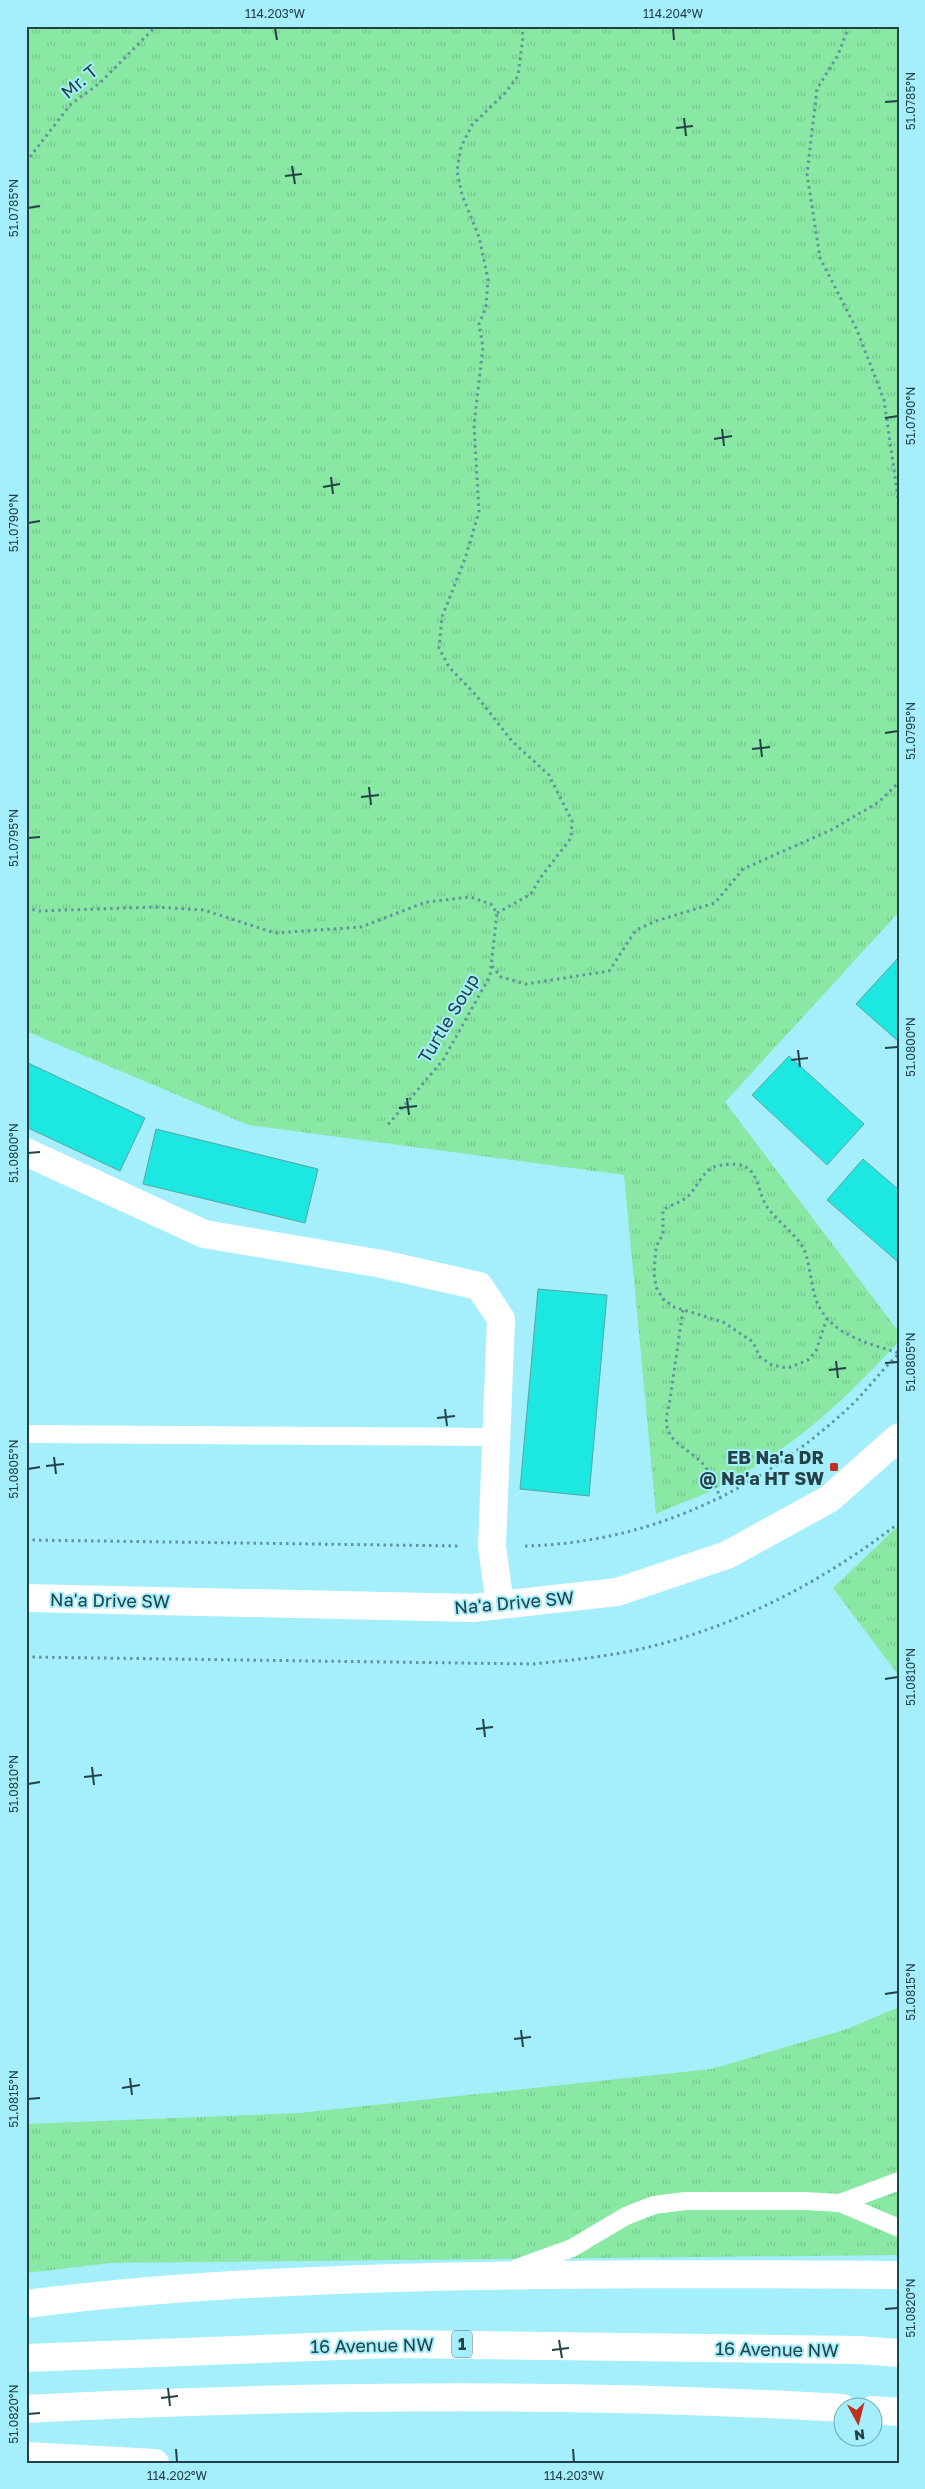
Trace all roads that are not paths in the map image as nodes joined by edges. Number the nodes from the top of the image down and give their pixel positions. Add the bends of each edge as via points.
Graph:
1 (26, 1152) edge
2 (26, 1434) edge
3 (496, 1437) junction
4 (899, 1437) edge
5 (26, 1598) edge
6 (500, 1605) junction
7 (899, 2181) edge
8 (840, 2203) junction
9 (899, 2228) edge
10 (495, 2275) junction
11 (899, 2275) edge
12 (26, 2304) edge
13 (899, 2353) edge
14 (26, 2358) edge
15 (832, 2408) edge
16 (26, 2409) edge
17 (882, 2411) edge
18 (899, 2412) edge
19 (26, 2456) edge
20 (155, 2463) edge

1 - 3 main road via 204,1234 382,1264 479,1286 501,1318
2 - 3 lane
3 - 6 main road via 492,1546
4 - 6 main road, Na'a Drive SW via 829,1499 728,1555 617,1592
5 - 6 main road, Na'a Drive SW via 473,1608
7 - 8 lane
8 - 9 lane
8 - 10 lane via 685,2201 654,2205 626,2216 572,2248
10 - 11 main road
10 - 12 main road via 262,2282
13 - 14 main road, 16 Avenue NW / 1 via 393,2344
15 - 16 main road via 622,2399 450,2398 170,2402
17 - 18 main road
19 - 20 main road

